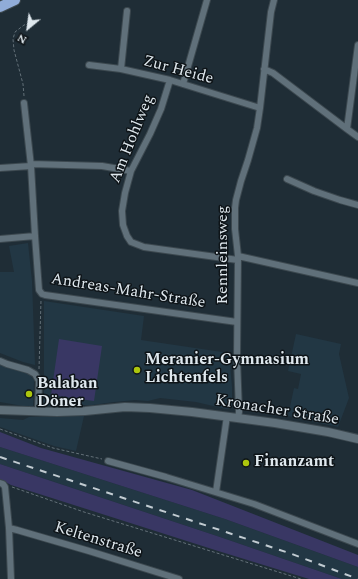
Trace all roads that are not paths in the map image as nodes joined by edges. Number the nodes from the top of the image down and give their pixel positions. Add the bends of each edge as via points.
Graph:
1 (15, 0) edge
2 (207, 0) edge
3 (274, 0) edge
4 (0, 7) edge
5 (127, 11) dead end
6 (358, 45) edge
7 (89, 65) dead end
8 (121, 69) junction
9 (264, 69) junction
10 (170, 80) junction
11 (183, 84) junction
12 (24, 103) road end
13 (260, 108) junction
14 (347, 129) junction
15 (358, 137) edge
16 (31, 165) junction
17 (0, 168) edge
18 (131, 171) junction
19 (287, 179) dead end
20 (358, 205) edge
21 (35, 236) junction
22 (0, 239) edge
23 (238, 258) junction
24 (358, 283) edge
25 (237, 322) junction
26 (0, 361) edge
27 (0, 410) edge
28 (38, 412) junction
29 (227, 416) junction
30 (238, 418) junction
31 (358, 439) edge
32 (108, 461) road end
33 (2, 485) edge
34 (216, 492) junction
35 (9, 528) junction
36 (358, 544) edge
37 (168, 577) edge
38 (11, 579) edge
39 (180, 579) edge

1 - 4 highway
2 - 11 street
3 - 9 street, Rennleinsweg
5 - 8 street
6 - 14 street
7 - 8 street, Zur Heide
8 - 10 street, Zur Heide
9 - 13 street, Rennleinsweg
9 - 14 street via 273,73
10 - 11 street, Zur Heide
10 - 18 street, Am Hohlweg via 161,109
11 - 13 street, Zur Heide
12 - 16 street
13 - 23 street, Rennleinsweg via 236,200 234,216
14 - 15 street
16 - 17 street
16 - 18 street via 102,166
16 - 21 street
18 - 23 street, Am Hohlweg via 122,211 126,236 131,242 144,247
19 - 20 street
21 - 22 street
21 - 25 street, Andreas-Mahr-Straße via 40,292 45,295
23 - 24 street, Am Hohlweg
23 - 25 street, Rennleinsweg
25 - 30 street, Rennleinsweg
26 - 28 street via 35,374 39,381
27 - 28 street, Kronacher Straße
28 - 29 street, Kronacher Straße via 125,407
29 - 30 street, Kronacher Straße
29 - 34 street
30 - 31 street, Kronacher Straße
32 - 34 street
33 - 35 street
34 - 36 street
35 - 37 street, Keltenstraße
35 - 38 street
37 - 39 street, Keltenstraße

